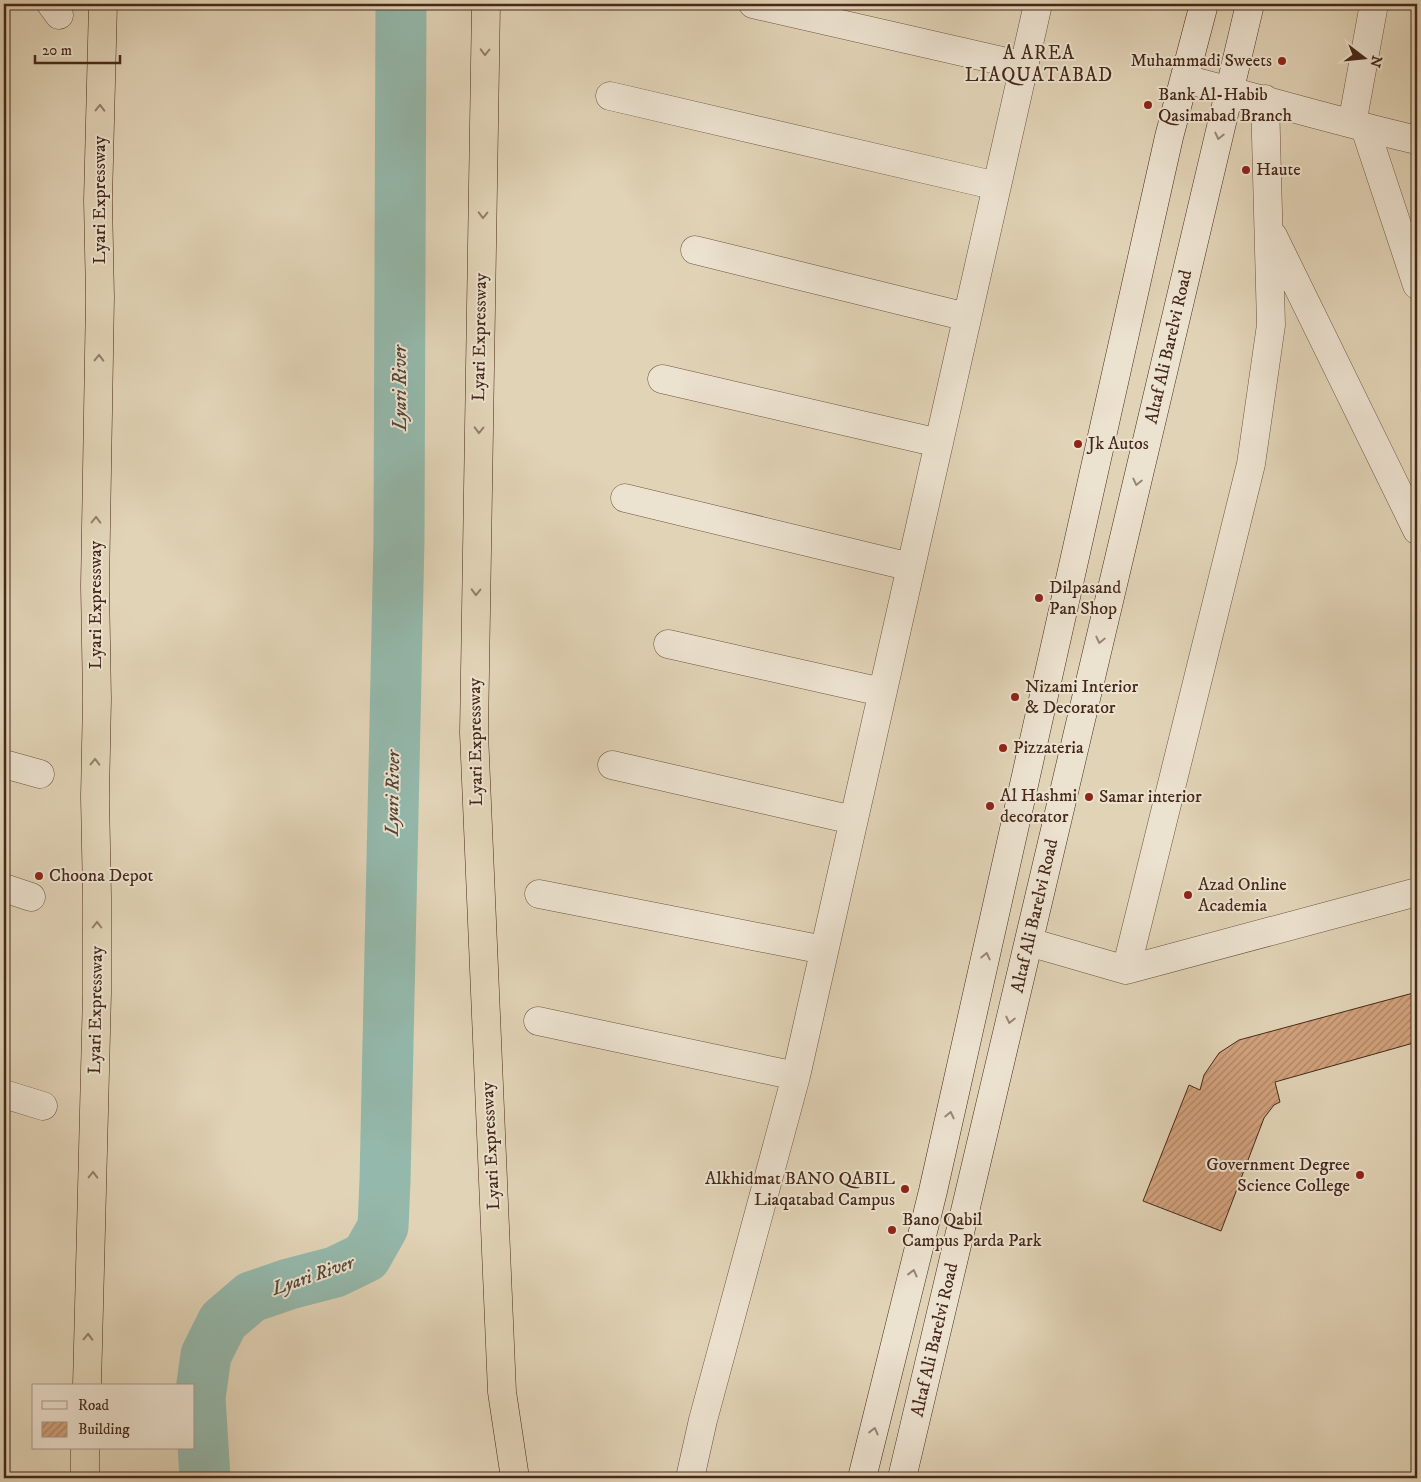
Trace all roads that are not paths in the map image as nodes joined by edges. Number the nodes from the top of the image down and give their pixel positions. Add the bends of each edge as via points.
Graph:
1 (103, 4) edge
2 (486, 4) edge
3 (753, 4) edge
4 (1038, 4) edge
5 (1204, 4) edge
6 (1250, 4) edge
7 (1374, 4) edge
8 (1024, 66) junction
9 (1185, 79) junction
10 (1230, 90) junction
11 (610, 96) dead end
12 (1265, 100) junction
13 (1358, 126) junction
14 (1417, 140) edge
15 (997, 186) junction
16 (1269, 228) junction
17 (695, 250) dead end
18 (1417, 285) edge
19 (967, 317) junction
20 (662, 379) dead end
21 (939, 443) junction
22 (625, 498) dead end
23 (1417, 530) edge
24 (911, 567) junction
25 (668, 644) dead end
26 (882, 692) junction
27 (4, 764) edge
28 (612, 765) dead end
29 (40, 774) dead end
30 (853, 820) junction
31 (4, 888) edge
32 (1417, 892) edge
33 (539, 894) dead end
34 (31, 897) dead end
35 (1029, 942) junction
36 (824, 950) junction
37 (1126, 970) junction
38 (538, 1021) dead end
39 (796, 1076) junction
40 (4, 1094) edge
41 (43, 1106) dead end
42 (87, 1384) edge
43 (85, 1450) edge
44 (85, 1478) edge
45 (515, 1478) edge
46 (690, 1478) edge
47 (862, 1478) edge
48 (902, 1478) edge

42 -> 1 highway, Lyari Expressway via 97,983 95,586
2 -> 45 highway, Lyari Expressway via 474,734 502,1392
3 - 8 street
4 - 8 street
5 - 9 street, Altaf Ali Barelvi Road
6 - 10 street, Altaf Ali Barelvi Road
7 - 13 street
8 - 15 street
9 - 10 street
47 -> 9 street, Altaf Ali Barelvi Road via 933,1191 1169,137
10 - 12 street
10 -> 35 street, Altaf Ali Barelvi Road
11 - 15 street
12 - 13 street
12 - 16 street
13 - 14 street
13 - 18 street
15 - 19 street
16 - 23 street
16 - 37 street via 1271,325 1251,464
17 - 19 street
19 - 21 street
20 - 21 street
21 - 24 street
22 - 24 street
24 - 26 street
25 - 26 street
26 - 30 street
27 - 29 street
28 - 30 street
30 - 36 street
31 - 34 street
32 - 37 street
33 - 36 street
35 - 37 street
35 -> 48 street, Altaf Ali Barelvi Road
36 - 39 street
38 - 39 street
39 - 46 street
40 - 41 street
43 - 44 highway

